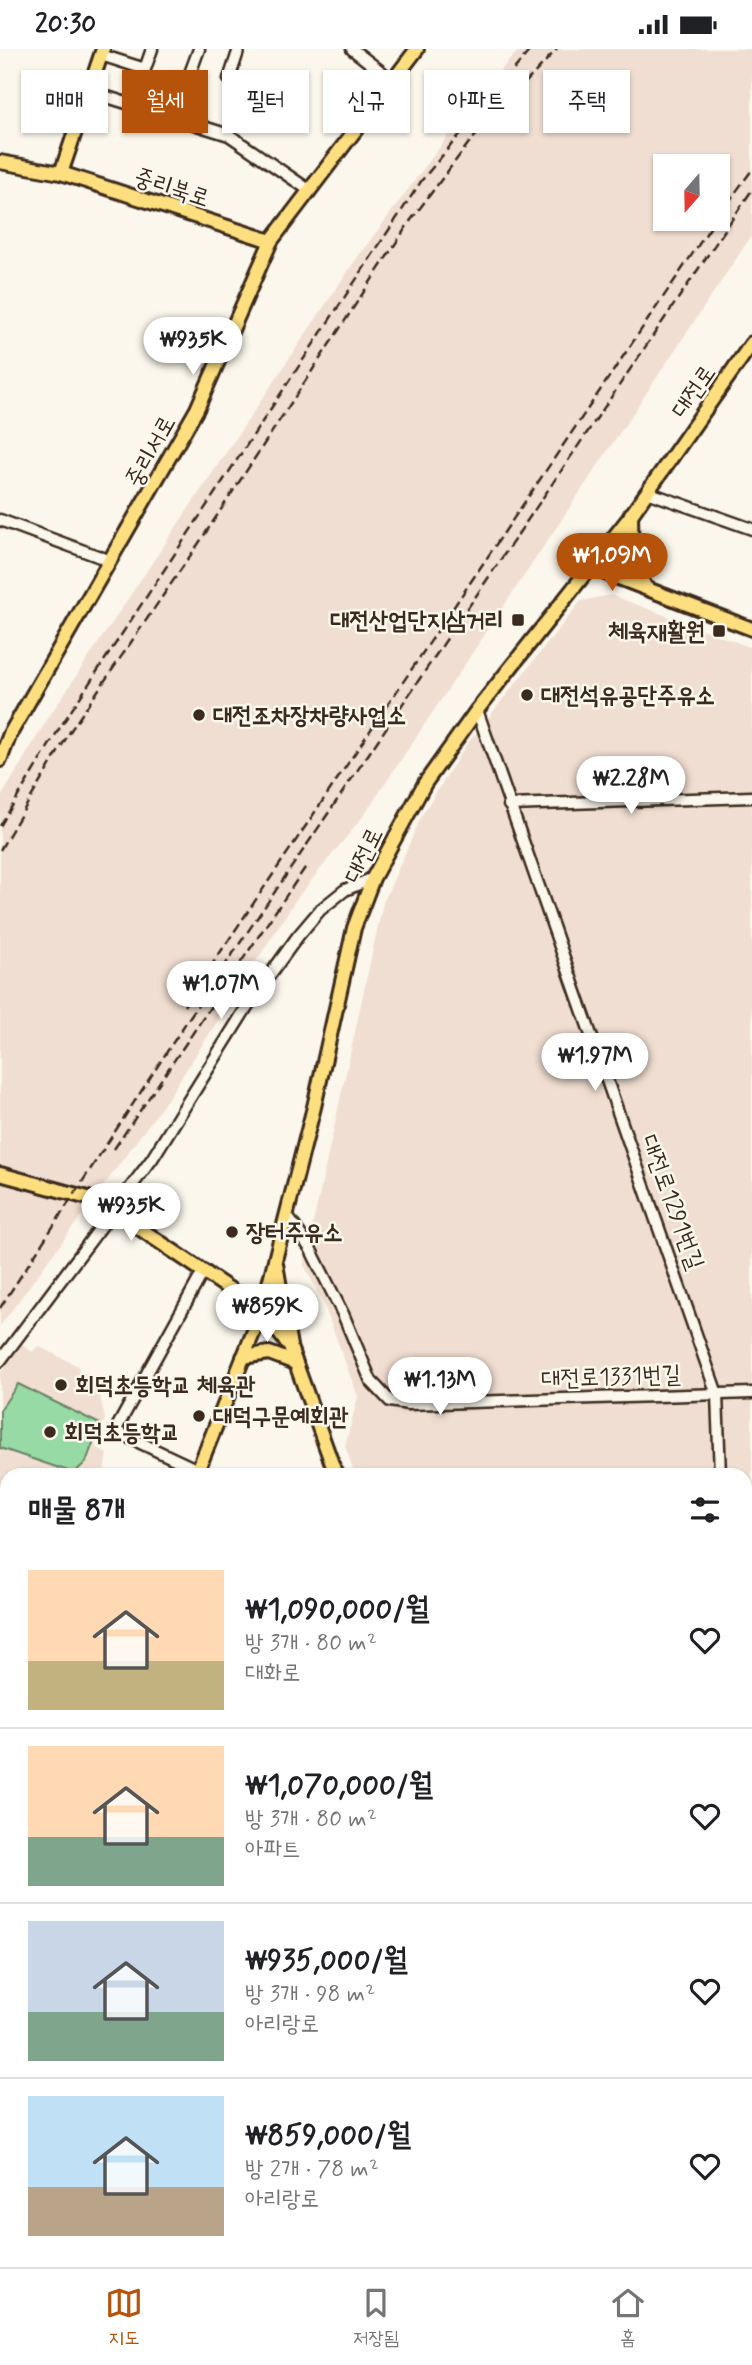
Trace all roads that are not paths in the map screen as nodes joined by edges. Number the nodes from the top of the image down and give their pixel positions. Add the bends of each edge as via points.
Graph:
1 (152, 49) edge
2 (199, 49) edge
3 (239, 49) edge
4 (352, 49) edge
5 (417, 49) edge
6 (102, 52) edge
7 (96, 70) edge
8 (191, 70) edge
9 (232, 70) edge
10 (379, 70) edge
11 (401, 70) edge
12 (208, 129) edge
13 (74, 133) edge
14 (353, 133) edge
15 (0, 162) edge
16 (0, 170) edge
17 (61, 173) junction
18 (309, 190) junction
19 (271, 241) junction
20 (752, 343) edge
21 (647, 492) junction
22 (631, 515) junction
23 (0, 520) edge
24 (752, 529) edge
25 (111, 561) junction
26 (590, 567) junction
27 (646, 589) junction
28 (752, 629) edge
29 (477, 710) junction
30 (3, 740) edge
31 (0, 760) edge
32 (752, 797) edge
33 (509, 805) junction
34 (373, 878) junction
35 (0, 1174) edge
36 (112, 1211) junction
37 (287, 1216) junction
38 (276, 1259) junction
39 (203, 1272) junction
40 (262, 1311) junction
41 (290, 1346) junction
42 (243, 1357) junction
43 (0, 1361) edge
44 (296, 1363) junction
45 (752, 1393) edge
46 (717, 1394) junction
47 (189, 1468) edge
48 (199, 1468) edge
49 (334, 1468) edge
50 (720, 1468) edge

1 - 6 street via 145,69
2 - 8 street
3 - 9 street
4 - 10 street
5 - 11 main road, 중리서로
6 - 7 main road
12 - 18 street via 229,135
13 - 17 main road
14 - 18 main road, 중리서로
15 - 17 main road, 중리북로
16 - 17 main road, 중리북로
17 - 19 main road, 중리북로
18 - 19 main road, 중리서로
19 - 25 main road, 중리서로 via 197,409
20 - 21 main road, 대전로
21 - 22 main road, 대전로
21 - 24 street
22 - 26 main road, 대전로
22 - 27 main road via 632,563
23 - 25 street
25 - 30 main road, 중리서로
26 - 27 main road
26 - 29 main road, 대전로
27 - 28 main road
29 - 33 street, 대전로1291번길
29 - 34 main road, 대전로 via 425,783
30 - 31 main road, 중리서로
32 - 33 street
33 - 46 street, 대전로1291번길
34 - 36 street via 345,890 320,909 298,936 248,1005 152,1160
34 - 37 main road, 대전로 via 354,928
35 - 36 main road via 99,1201
36 - 39 main road
36 - 43 street
37 - 38 main road, 대전로
37 - 46 street, 대전로1331번길 via 310,1248 344,1314 370,1381 390,1401
38 - 40 main road, 대전로
38 - 41 main road
39 - 40 main road
39 - 47 street via 115,1431
40 - 41 main road
40 - 42 main road, 대전로
41 - 44 main road
42 - 44 main road via 269,1353
42 - 48 main road, 대전로
44 - 49 main road
45 - 46 street, 대전로1331번길
46 - 50 street, 대전로1291번길

